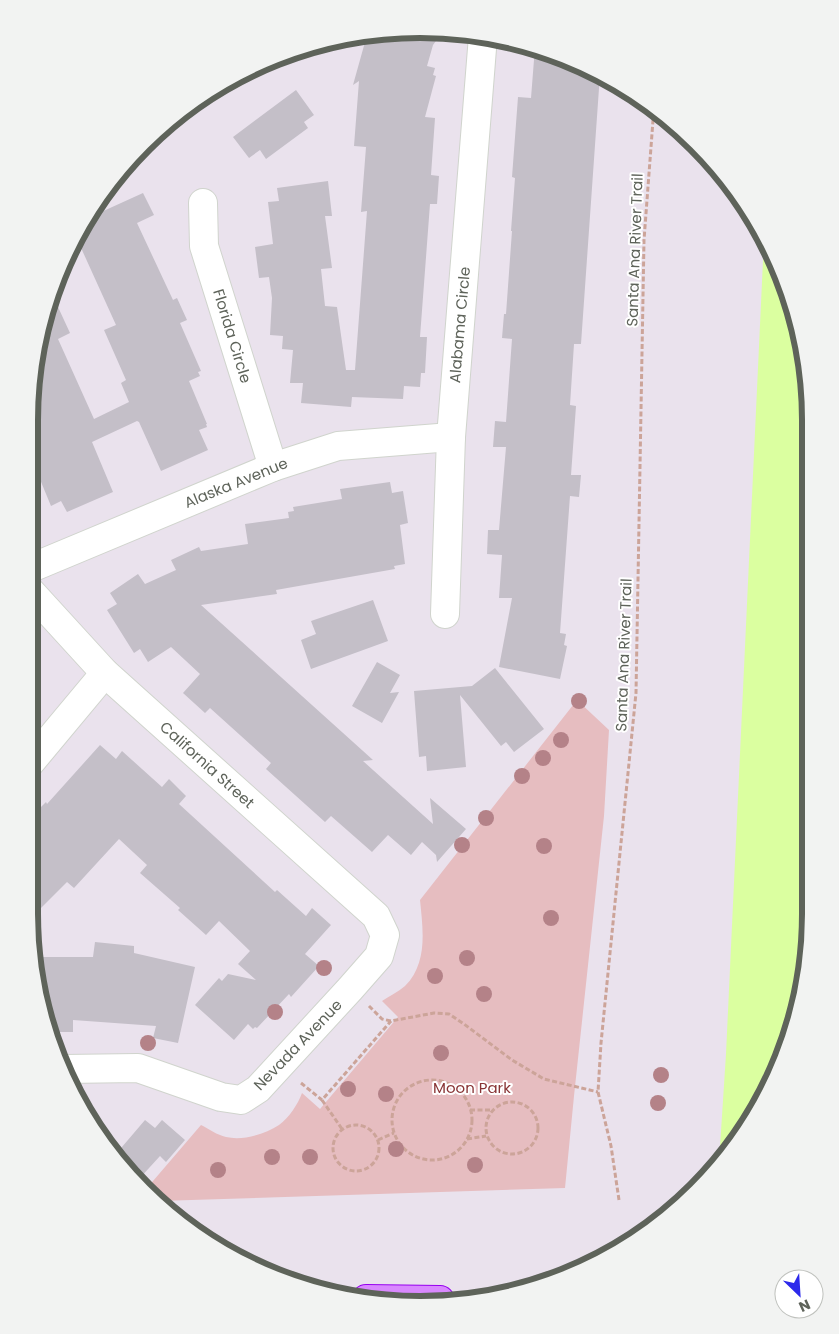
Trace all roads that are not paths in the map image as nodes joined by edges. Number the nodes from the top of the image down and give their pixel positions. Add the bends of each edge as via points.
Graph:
1 (482, 43) edge
2 (203, 203) dead end
3 (451, 436) junction
4 (273, 467) junction
5 (38, 565) edge
6 (38, 600) edge
7 (445, 614) dead end
8 (105, 673) junction
9 (38, 753) edge
10 (385, 935) joint
11 (71, 1069) edge

1 - 3 street, Alabama Circle
2 - 4 street, Florida Circle via 204,246
3 - 4 street, Alaska Avenue via 338,446
3 - 7 street, Alabama Circle
4 - 5 street, Alaska Avenue
6 - 8 street, California Street
8 - 9 street
8 - 10 street, California Street via 376,916
10 - 11 street, Nevada Avenue via 379,956 350,989 258,1089 240,1100 222,1097 138,1068

